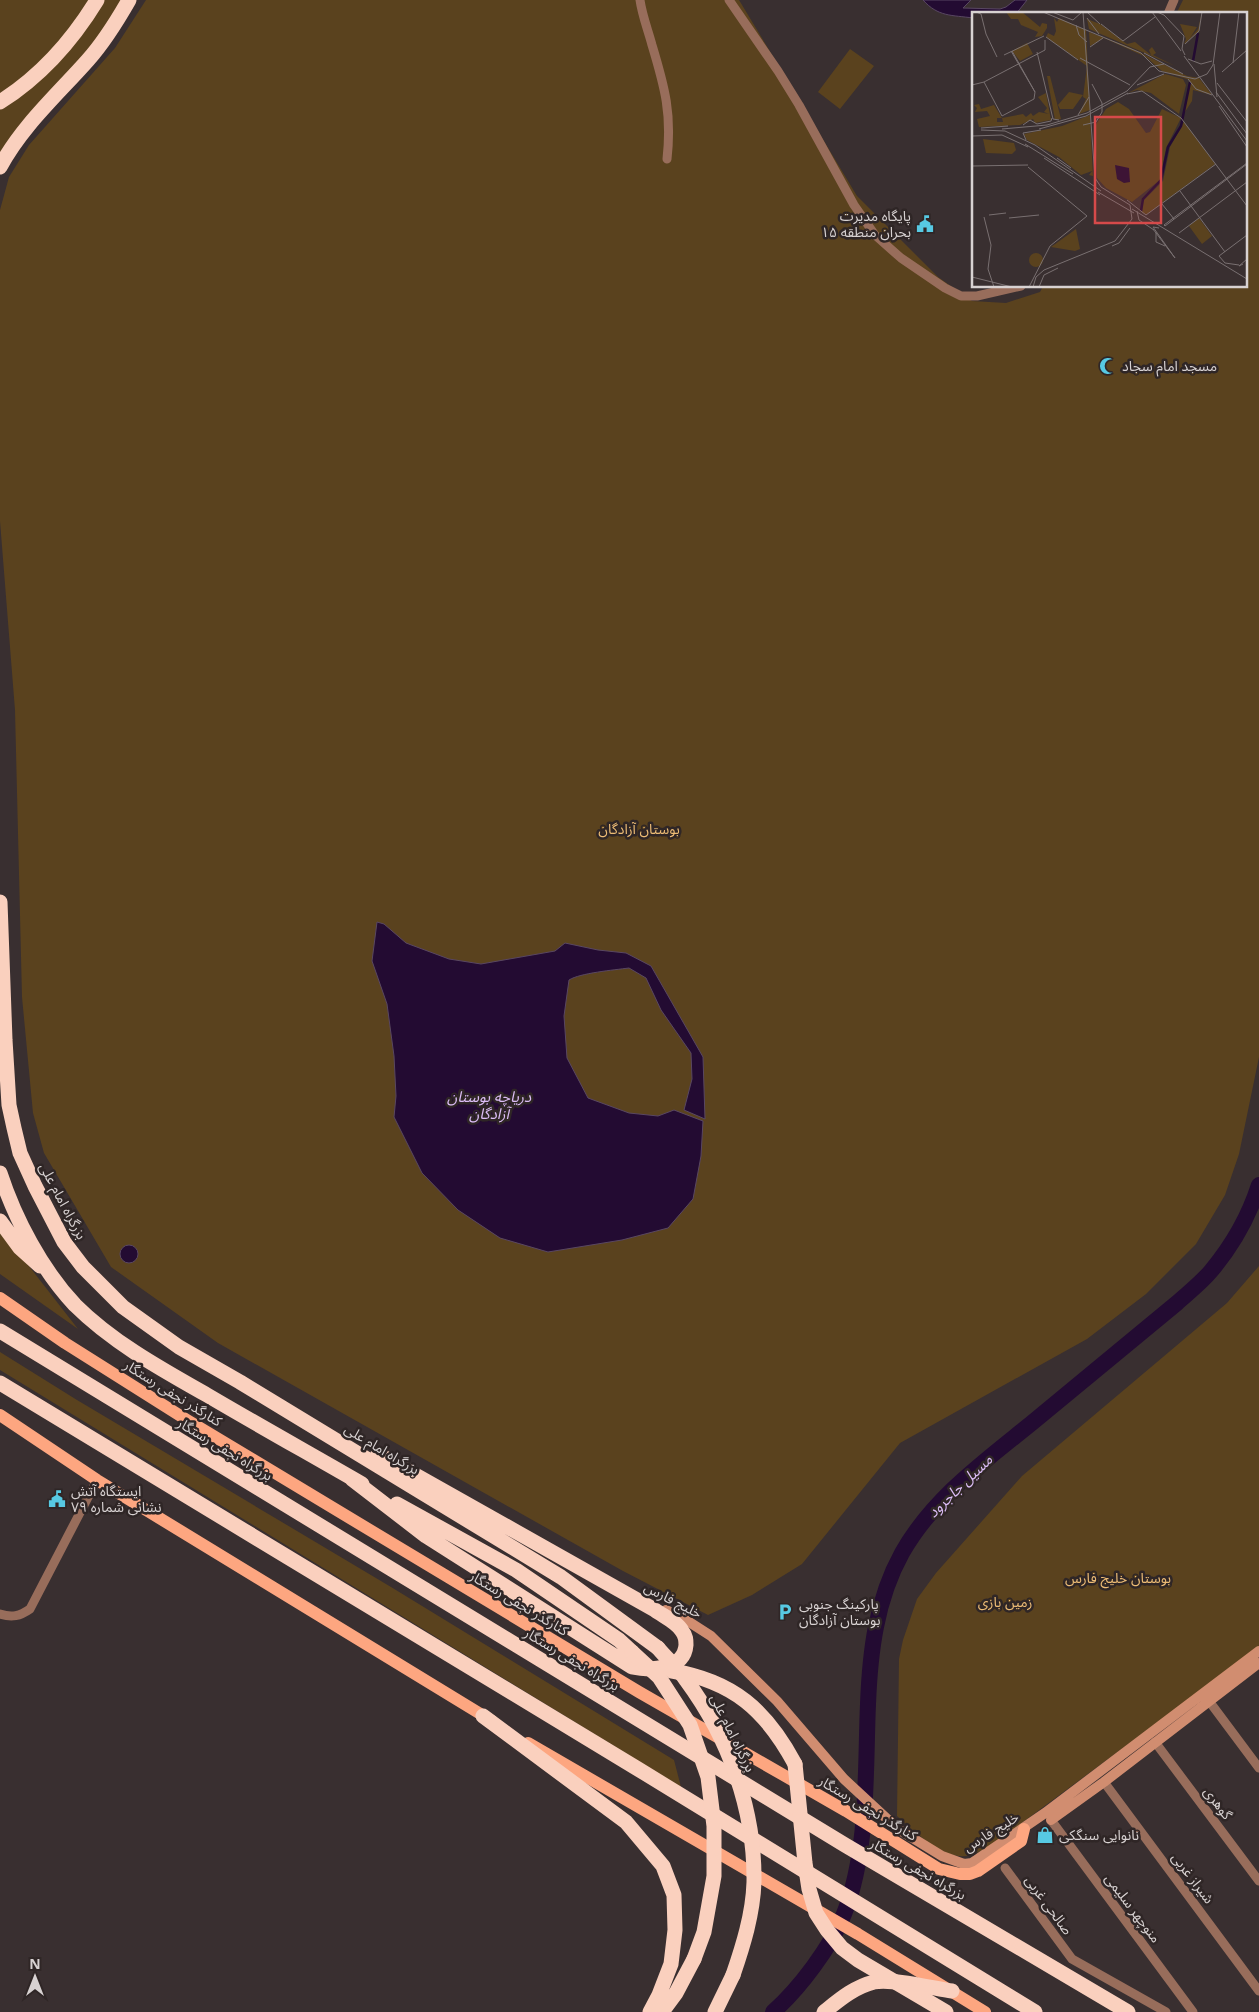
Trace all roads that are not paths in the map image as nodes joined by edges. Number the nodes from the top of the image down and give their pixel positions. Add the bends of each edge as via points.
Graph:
1 (97, 0) edge
2 (129, 0) edge
3 (640, 0) edge
4 (729, 0) edge
5 (1174, 0) edge
6 (1169, 12) edge
7 (0, 102) edge
8 (667, 159) dead end
9 (0, 167) edge
10 (1012, 288) edge
11 (0, 902) edge
12 (0, 1174) edge
13 (0, 1221) edge
14 (53, 1278) junction
15 (0, 1298) edge
16 (0, 1331) edge
17 (240, 1382) junction
18 (0, 1383) edge
19 (0, 1415) edge
20 (352, 1479) junction
21 (98, 1480) junction
22 (604, 1582) junction
23 (0, 1614) edge
24 (1259, 1651) edge
25 (1259, 1663) edge
26 (658, 1669) junction
27 (1209, 1701) junction
28 (483, 1716) junction
29 (1155, 1742) junction
30 (1259, 1768) edge
31 (1104, 1782) junction
32 (1051, 1820) joint
33 (1024, 1829) junction
34 (1005, 1868) dead end
35 (1259, 1881) edge
36 (952, 1991) junction
37 (1259, 1991) edge
38 (650, 2012) edge
39 (662, 2012) edge
40 (715, 2012) edge
41 (824, 2012) edge
42 (946, 2012) edge
43 (985, 2012) edge
44 (1035, 2012) edge
45 (1128, 2012) edge
46 (1166, 2012) edge
47 (1192, 2012) edge

1 - 7 highway via 55,57 34,78
2 - 9 highway via 89,59 28,125
3 - 8 street via 669,110
4 - 10 street via 778,71 854,205 875,234 901,258 962,296
5 - 6 street
11 - 17 highway, بزرگراه امام علی via 9,1105 20,1153 51,1218 83,1267 123,1307 179,1347
12 - 14 highway via 34,1248
13 - 14 highway via 20,1248
14 - 20 highway via 76,1305 124,1344
15 - 33 main road, کنارگذر نجفی رستگار via 65,1343 401,1549 846,1811 939,1870 960,1874 978,1871 1022,1841
16 - 45 highway, بزرگراه نجفی رستگار via 845,1845
17 - 22 highway via 322,1422
17 - 40 highway, بزرگراه امام علی, bridge via 561,1577 658,1648 686,1679 729,1756 743,1793 751,1831 754,1884 746,1934 733,1975
18 - 44 highway
19 - 21 main road
20 - 26 highway via 426,1536 604,1651 632,1667
20 - 39 highway, bridge via 516,1570 619,1640 659,1676 690,1725 708,1777 714,1826 714,1876 704,1932 694,1959 676,1994
21 - 23 street via 30,1609 21,1615 8,1617
21 - 28 main road
22 - 26 highway via 682,1629 686,1639 685,1652 678,1661
22 - 33 main road, خلیج فارس via 683,1618 711,1636 777,1701 848,1783 898,1829 942,1856 964,1864 972,1863
24 - 33 main road, خلیج فارس
25 - 27 main road
26 - 42 highway, bridge via 694,1675 744,1698 782,1740 795,1764 809,1889 816,1913 842,1948
27 - 29 main road
27 - 30 street
28 - 36 main road
28 - 38 highway via 626,1822 663,1866 674,1894 675,1930 671,1964
29 - 31 main road
29 - 35 street, گوهری
31 - 32 main road
31 - 37 street, شیراز غربی
32 - 47 street, منوچهر سلیمی
34 - 46 street, صالحی غربی via 1072,1959
36 - 41 highway via 875,1982 840,1998
36 - 43 main road

